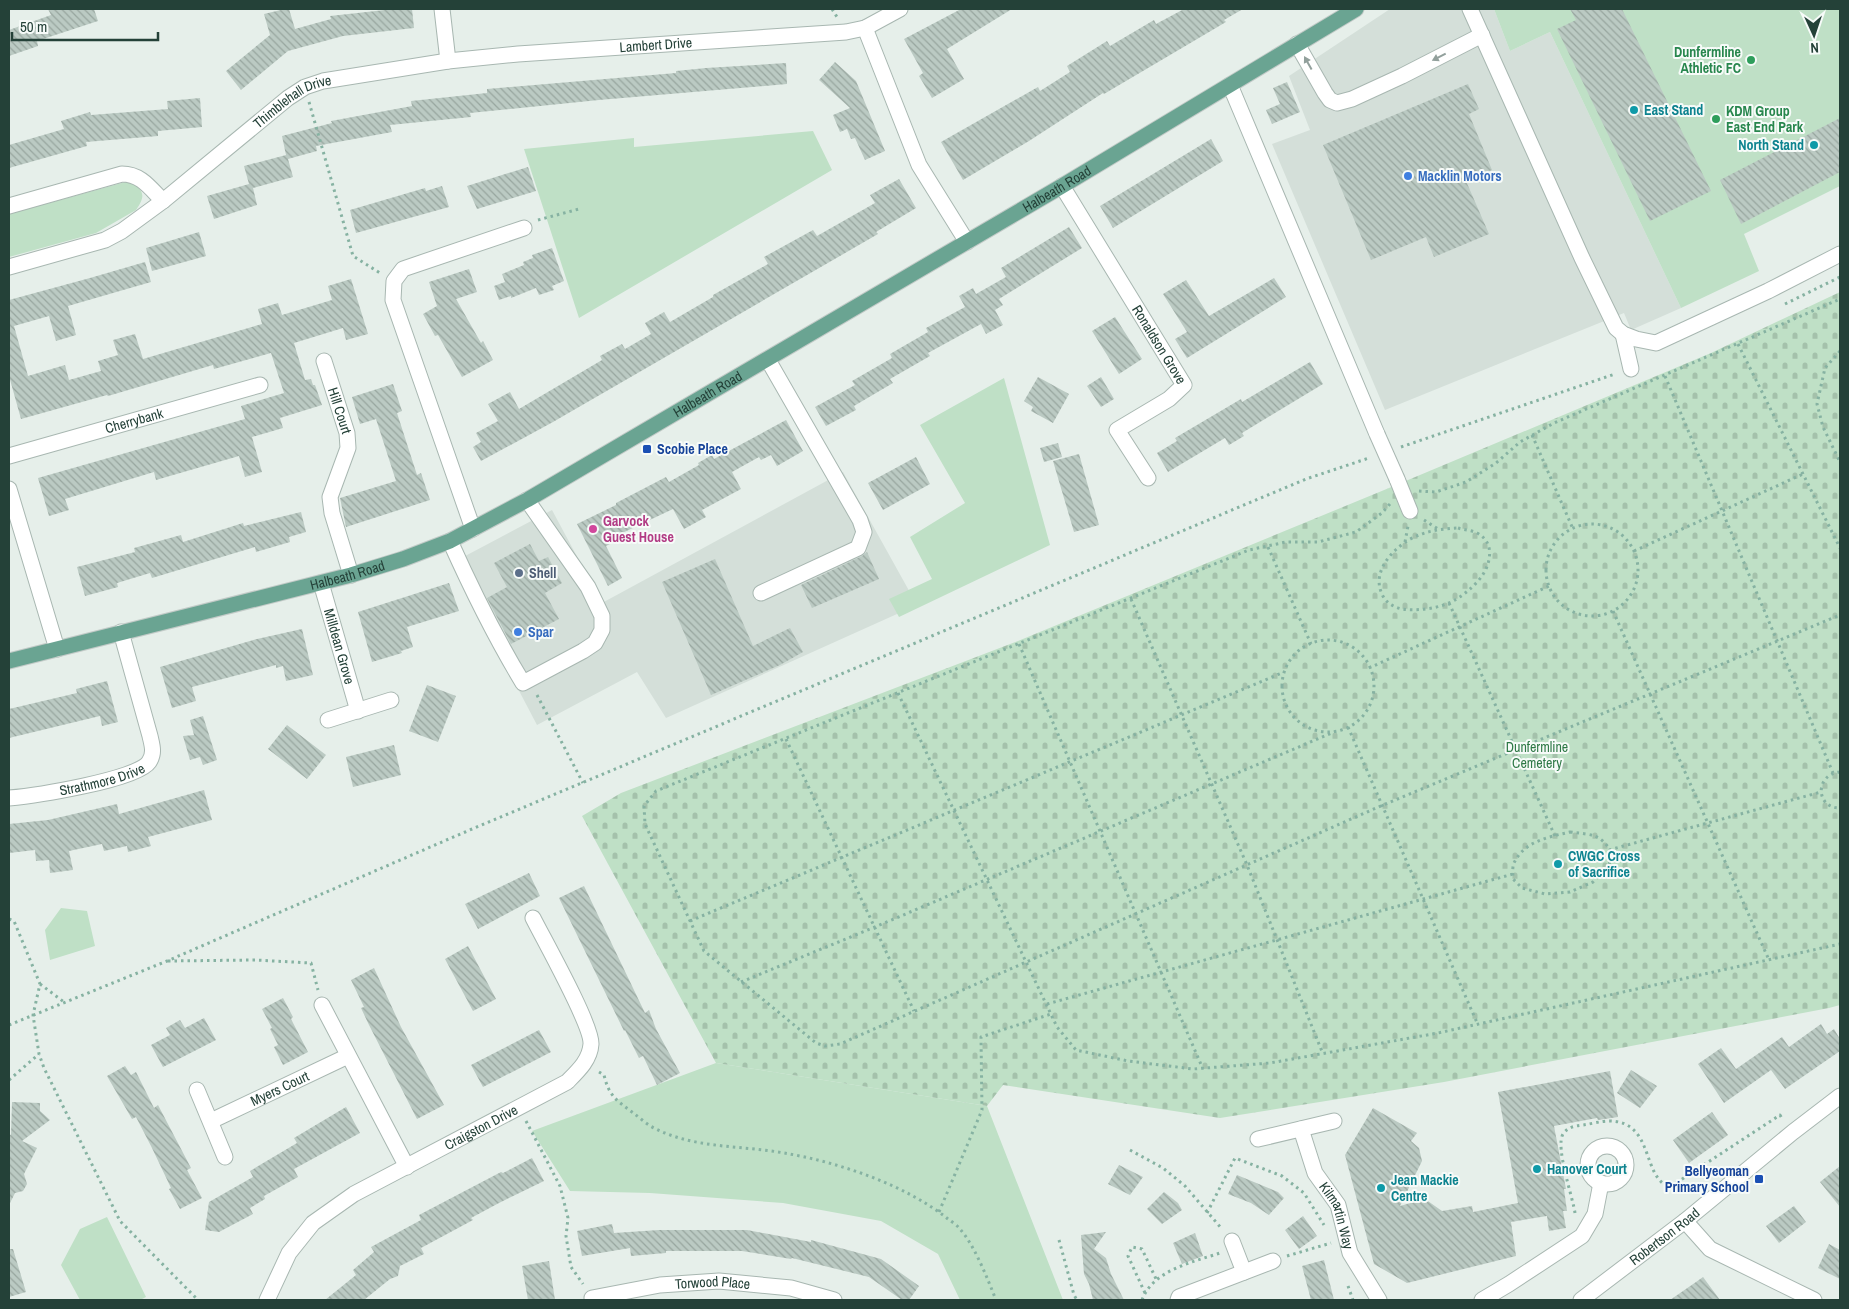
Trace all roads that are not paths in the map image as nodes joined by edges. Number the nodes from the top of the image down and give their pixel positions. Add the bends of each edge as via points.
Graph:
1 (442, 9) edge
2 (900, 9) edge
3 (1356, 9) edge
4 (1470, 9) edge
5 (865, 28) junction
6 (1482, 35) junction
7 (1297, 44) junction
8 (448, 61) junction
9 (1230, 85) junction
10 (1062, 186) junction
11 (162, 201) junction
12 (9, 206) edge
13 (524, 228) road end
14 (967, 242) junction
15 (1840, 254) edge
16 (9, 267) edge
17 (1623, 334) junction
18 (768, 360) junction
19 (324, 362) dead end
20 (1631, 369) road end
21 (260, 385) dead end
22 (9, 456) edge
23 (1148, 478) dead end
24 (10, 495) edge
25 (527, 500) junction
26 (1410, 511) dead end
27 (473, 529) junction
28 (450, 541) junction
29 (352, 575) junction
30 (321, 583) junction
31 (761, 593) dead end
32 (121, 632) junction
33 (57, 649) junction
34 (9, 661) edge
35 (391, 700) dead end
36 (358, 711) junction
37 (328, 720) dead end
38 (9, 798) edge
39 (533, 918) dead end
40 (322, 1005) road end
41 (348, 1056) junction
42 (197, 1090) dead end
43 (1840, 1096) edge
44 (212, 1122) junction
45 (1334, 1122) dead end
46 (1301, 1129) junction
47 (1258, 1139) dead end
48 (225, 1158) dead end
49 (407, 1167) junction
50 (1601, 1183) dead end
51 (1685, 1221) junction
52 (1233, 1244) road end
53 (1273, 1261) road end
54 (1244, 1272) junction
55 (592, 1298) road end
56 (267, 1300) edge
57 (834, 1300) edge
58 (1178, 1300) edge
59 (1379, 1300) edge
60 (1482, 1300) edge
61 (1581, 1300) edge
62 (1814, 1300) edge

1 - 8 street
2 - 5 street, Lambert Drive
3 - 7 main road, Halbeath Road
4 - 6 street
5 - 8 street, Lambert Drive via 822,34
5 - 14 street via 919,165
6 -> 7 street via 1402,76 1337,103 1325,93
6 - 17 street via 1582,258 1616,328
7 - 9 main road, Halbeath Road
8 - 11 street, Thimblehall Drive via 323,81 305,87
9 - 10 main road, Halbeath Road
9 - 26 street, bridge
10 - 14 main road, Halbeath Road
10 - 23 street, Ronaldson Grove via 1184,385 1169,399 1117,430
11 - 12 street via 140,178 122,174
11 - 16 street, Thimblehall Drive via 105,240
13 - 27 street via 403,269 394,282 393,300
14 - 18 main road, Halbeath Road
15 - 17 street via 1656,343
17 - 20 street
18 - 25 main road, Halbeath Road
18 - 31 street via 864,532 858,548
19 - 29 street, Hill Court via 347,433 348,448 330,497
21 - 22 street, Cherrybank
24 - 33 street
25 - 27 main road, Halbeath Road
25 - 28 street via 588,587 602,616 602,630 595,643 530,680 523,683 506,656
27 - 28 main road, Halbeath Road
28 - 29 main road, Halbeath Road
29 - 30 main road, Halbeath Road
30 - 32 main road, Halbeath Road
30 - 36 street, Milldean Grove
32 - 33 main road, Halbeath Road
32 - 38 street, Strathmore Drive via 150,736 153,751 149,762 139,771 44,794
33 - 34 main road, Halbeath Road
35 - 36 street
36 - 37 street
39 - 49 street, Craigston Drive via 586,1022 591,1043 585,1064 567,1082
40 - 41 street
41 - 44 street, Myers Court
41 - 49 street
42 - 44 street
43 - 51 street, Robertson Road
44 - 48 street
45 - 46 street
46 - 47 street
46 - 59 street, Kilmartin Way via 1315,1173 1338,1205 1350,1253
49 - 56 street, Craigston Drive via 354,1194 314,1223 289,1253
50 - 60 street via 1595,1214 1582,1236
51 - 61 street, Robertson Road
51 - 62 street via 1710,1249
52 - 54 street
53 - 54 street
54 - 58 street
55 - 57 street, Torwood Place via 660,1285 719,1281 791,1288

